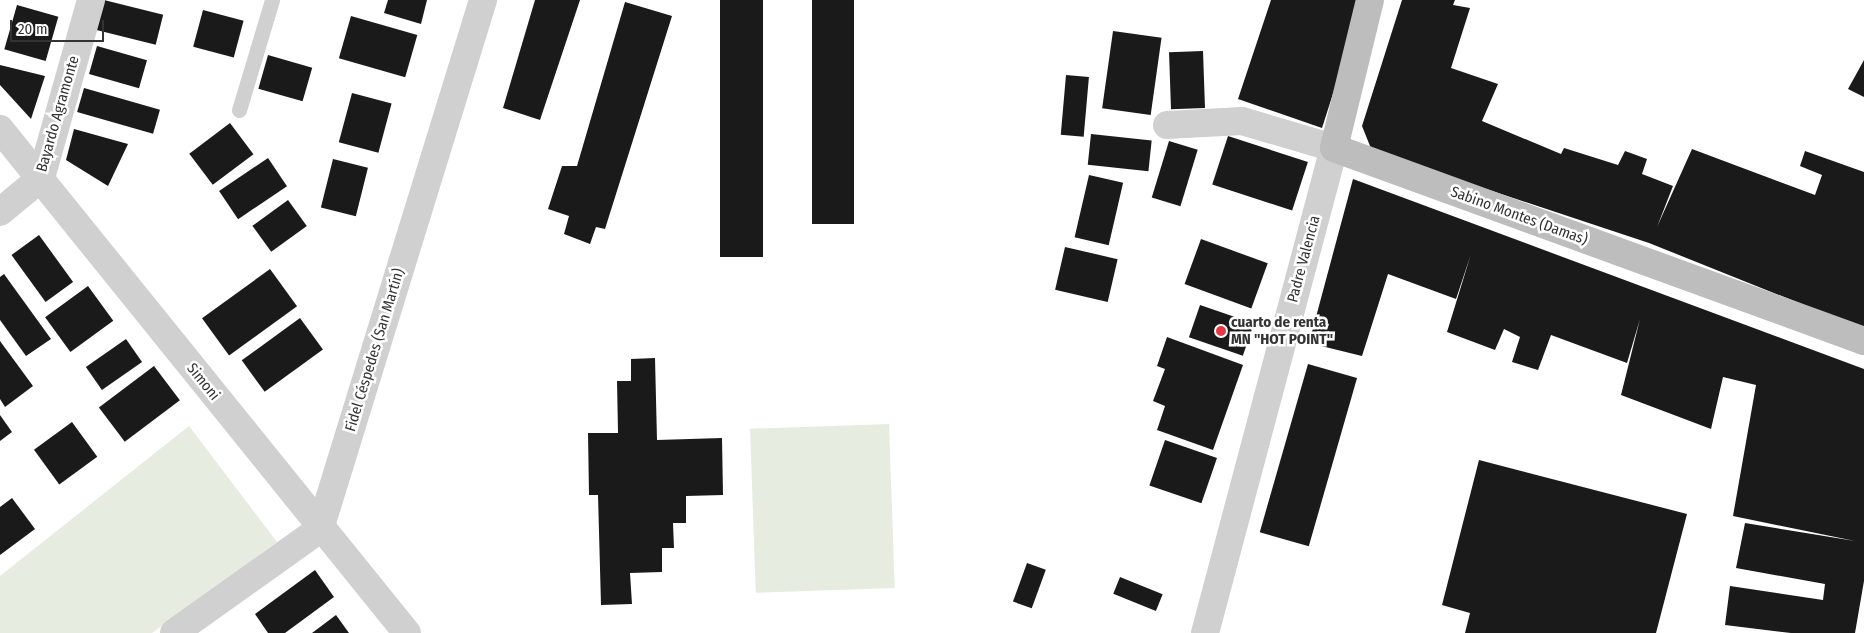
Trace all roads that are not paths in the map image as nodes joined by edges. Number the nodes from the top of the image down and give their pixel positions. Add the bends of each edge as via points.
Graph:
1 (91, 0) edge
2 (272, 0) edge
3 (483, 0) edge
4 (1370, 0) edge
5 (239, 110) dead end
6 (1167, 125) dead end
7 (0, 129) edge
8 (1334, 148) junction
9 (41, 178) junction
10 (0, 212) edge
11 (1864, 341) edge
12 (320, 529) junction
13 (174, 633) edge
14 (406, 633) edge
15 (1206, 633) edge

1 - 9 street, Bayardo Agramonte
2 - 5 lane
3 - 12 street, Fidel Céspedes (San Martín)
4 - 8 main road, Padre Valencia
6 - 8 street, Sabino Montes (Damas) via 1242,121
7 - 9 street, Simoni
8 - 11 main road, Sabino Montes (Damas)
8 - 15 street, Padre Valencia
9 - 10 street, Bayardo Agramonte
9 - 12 street, Simoni
12 - 13 street
12 - 14 street, Simoni

